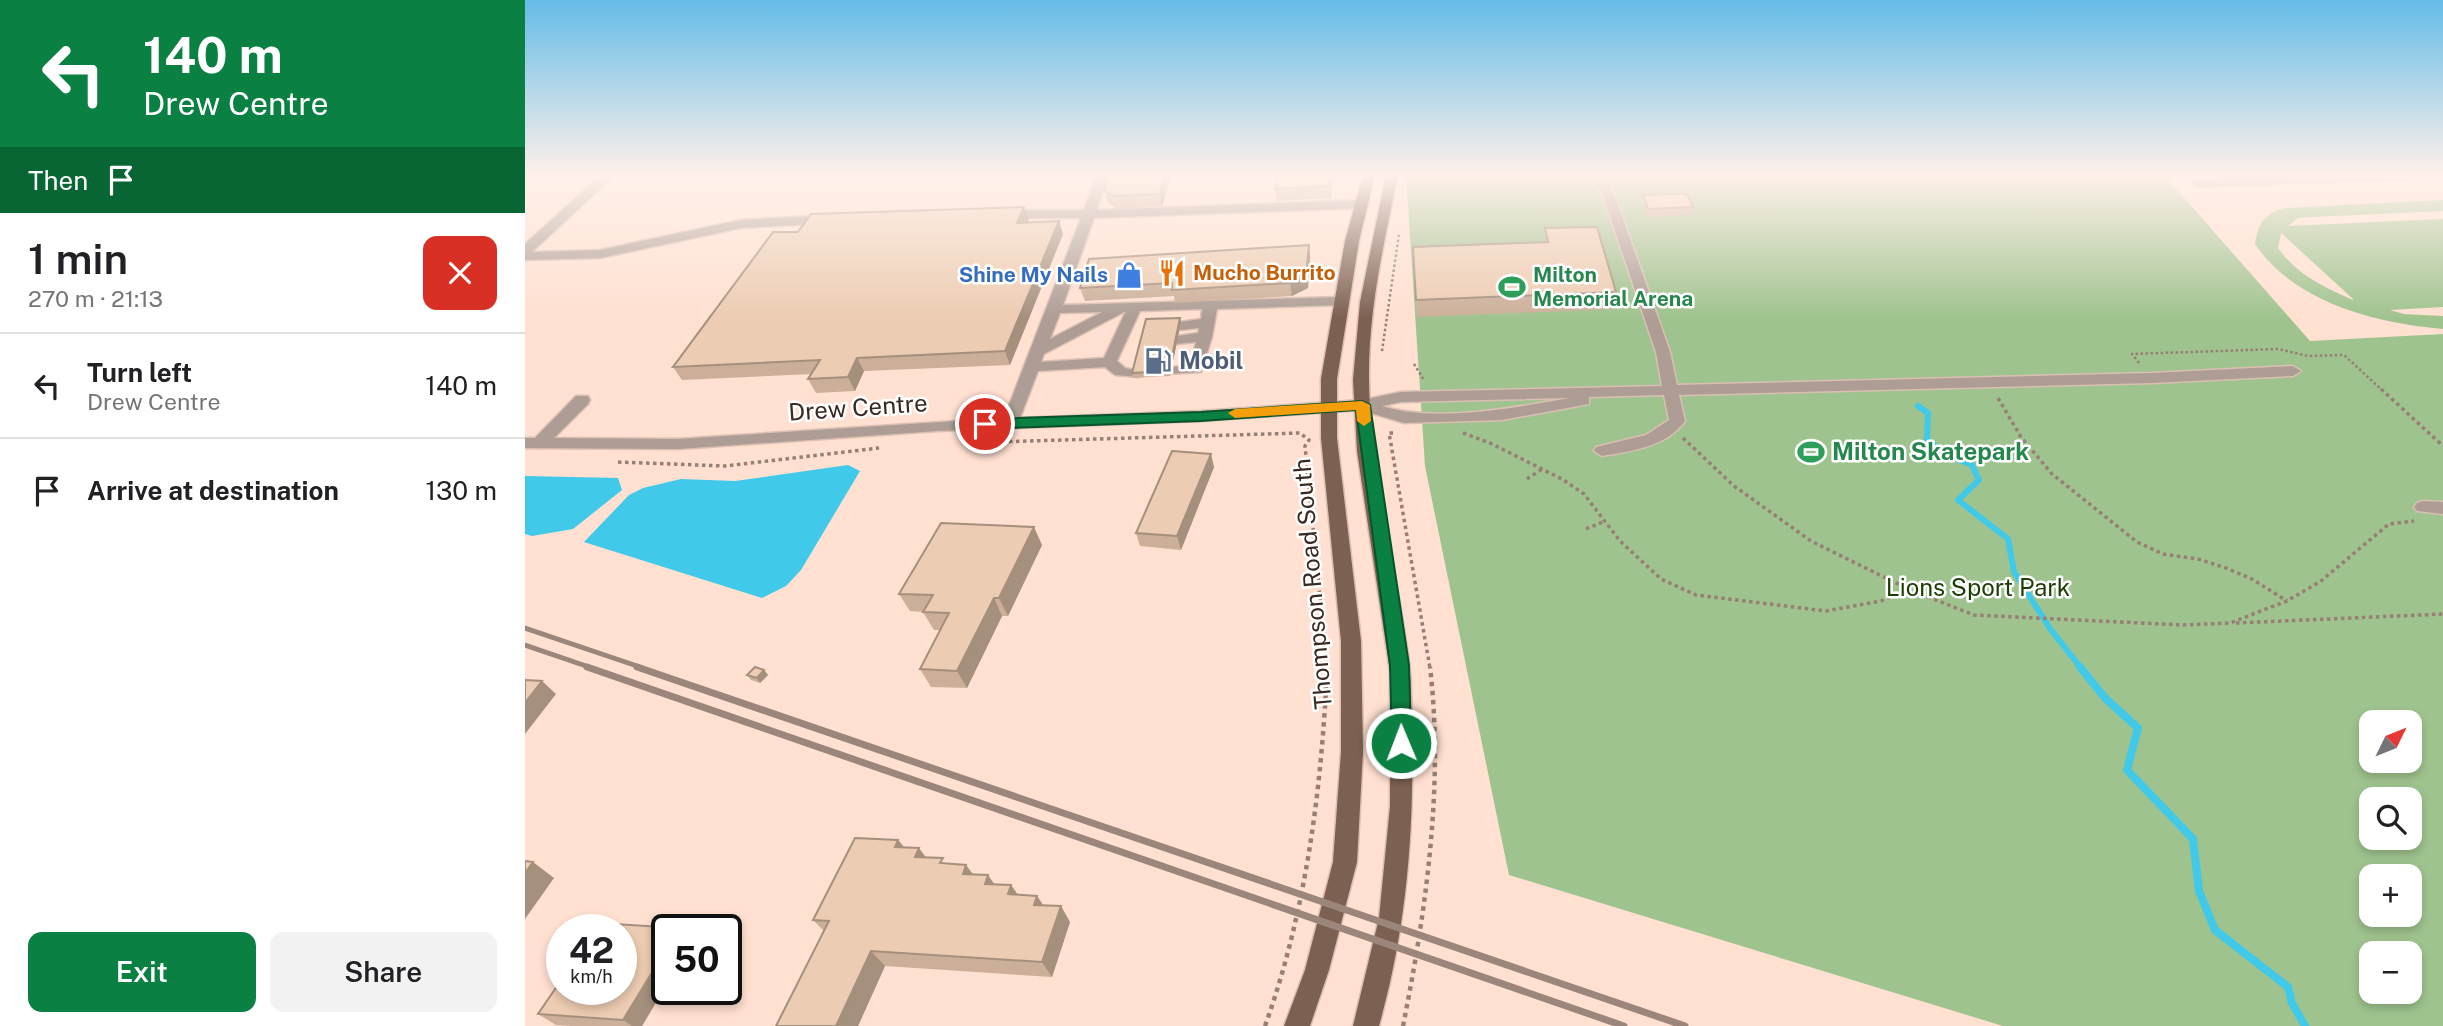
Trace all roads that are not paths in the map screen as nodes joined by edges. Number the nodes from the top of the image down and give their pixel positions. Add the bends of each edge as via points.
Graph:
1 (558, 223) edge
2 (772, 223) edge
3 (1086, 223) edge
4 (1357, 223) edge
5 (1382, 223) edge
6 (1619, 223) edge
7 (525, 253) edge
8 (1342, 300) junction
9 (1210, 304) junction
10 (1129, 307) junction
11 (1054, 309) junction
12 (1146, 328) edge
13 (1207, 330) junction
14 (1179, 333) edge
15 (1124, 340) junction
16 (1038, 351) junction
17 (1109, 362) junction
18 (1172, 365) edge
19 (1031, 367) junction
20 (1136, 367) edge
21 (2293, 371) dead end
22 (1671, 390) junction
23 (583, 400) dead end
24 (1362, 405) junction
25 (1328, 406) junction
26 (1010, 423) junction
27 (531, 444) edge
28 (1602, 450) dead end
29 (2443, 508) edge
30 (2419, 514) road end
31 (1297, 1026) edge
32 (1366, 1026) edge

1 - 7 street
2 - 7 street via 734,225 600,254
3 - 11 street
4 - 8 main road, Thompson Road South
5 - 24 main road via 1365,308
6 - 22 street via 1662,348
8 - 9 street
8 - 25 main road, Thompson Road South via 1328,379
9 - 10 street
9 - 13 street
10 - 11 street
10 - 15 street
10 - 16 street
11 - 16 street
12 - 15 street
13 - 14 street
13 - 18 street via 1198,363
15 - 17 street
16 - 19 street
17 - 19 street
17 - 20 street via 1120,372
19 - 26 street
21 - 22 street, Drew Centre
22 - 24 street, Drew Centre via 1608,392 1572,404 1502,415 1404,418
22 - 28 street via 1677,421 1666,433 1634,446
23 - 27 street
24 - 25 street, Drew Centre
24 - 32 main road via 1399,665 1403,795 1397,876 1376,996
25 - 26 street, Drew Centre
25 - 31 main road, Thompson Road South via 1350,641 1352,752 1345,862
26 - 27 street, Drew Centre via 678,444
29 - 30 street

